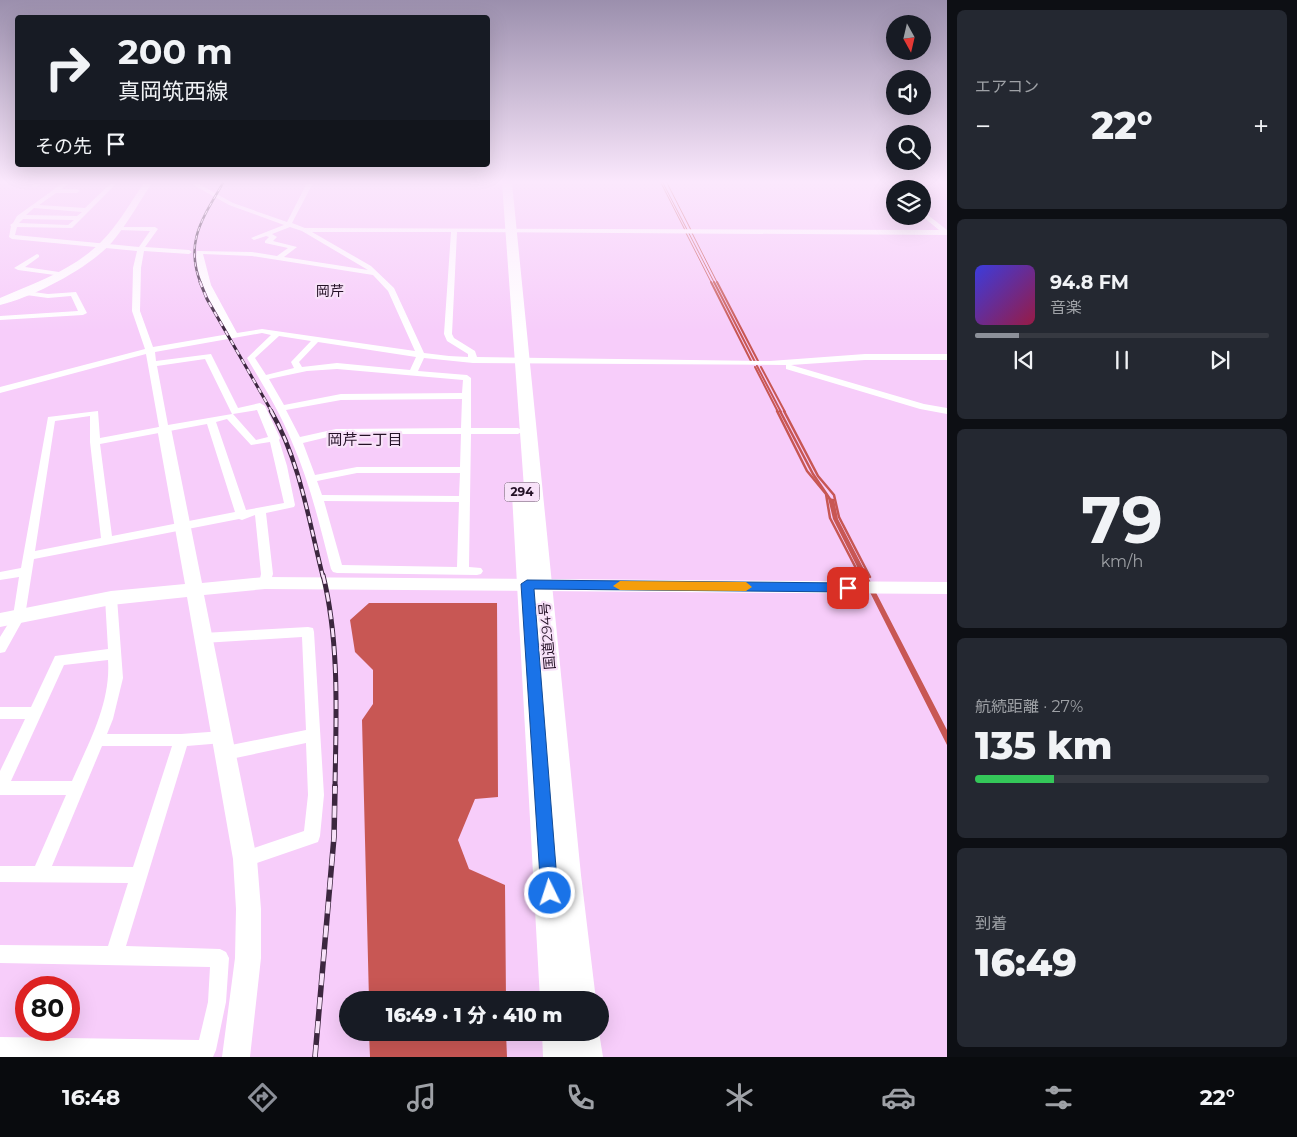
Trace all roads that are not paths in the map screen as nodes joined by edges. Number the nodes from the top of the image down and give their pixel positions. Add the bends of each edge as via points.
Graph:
1 (12, 232) edge
2 (113, 232) edge
3 (153, 232) edge
4 (270, 232) edge
5 (308, 232) edge
6 (454, 232) edge
7 (507, 232) edge
8 (798, 232) edge
9 (946, 233) edge
10 (266, 234) junction
11 (254, 238) dead end
12 (102, 246) junction
13 (141, 249) junction
14 (189, 252) dead end
15 (37, 256) dead end
16 (277, 259) junction
17 (375, 273) junction
18 (59, 274) junction
19 (22, 292) junction
20 (0, 302) edge
21 (0, 318) edge
22 (276, 334) junction
23 (234, 335) junction
24 (315, 340) junction
25 (150, 350) junction
26 (421, 356) junction
27 (947, 357) edge
28 (473, 360) junction
29 (518, 360) junction
30 (153, 364) junction
31 (770, 364) junction
32 (299, 370) junction
33 (413, 373) junction
34 (264, 378) junction
35 (0, 390) edge
36 (467, 396) junction
37 (282, 408) junction
38 (947, 411) edge
39 (232, 414) junction
40 (211, 420) junction
41 (164, 428) junction
42 (518, 431) junction
43 (467, 432) junction
44 (275, 438) junction
45 (95, 442) junction
46 (297, 442) junction
47 (466, 470) junction
48 (311, 478) junction
49 (317, 498) junction
50 (465, 499) junction
51 (260, 512) junction
52 (242, 516) junction
53 (182, 526) junction
54 (107, 541) junction
55 (29, 556) junction
56 (27, 571) junction
57 (463, 571) junction
58 (477, 571) dead end
59 (0, 576) edge
60 (265, 583) junction
61 (535, 585) junction
62 (192, 588) junction
63 (947, 588) edge
64 (111, 598) junction
65 (19, 616) junction
66 (0, 620) edge
67 (203, 638) junction
68 (0, 648) edge
69 (114, 654) junction
70 (0, 713) edge
71 (36, 713) junction
72 (313, 735) junction
73 (96, 740) junction
74 (181, 740) junction
75 (224, 745) junction
76 (0, 788) edge
77 (76, 788) junction
78 (245, 859) junction
79 (0, 874) edge
80 (40, 874) junction
81 (139, 875) junction
82 (0, 954) edge
83 (114, 955) junction
84 (557, 991) edge
85 (578, 991) edge
86 (560, 1041) edge
87 (583, 1041) edge
88 (0, 1047) edge
89 (236, 1057) edge
90 (561, 1057) edge
91 (585, 1057) edge

1 - 12 street via 14,238
2 - 12 street
3 - 13 street
4 - 10 street
5 - 17 street
6 - 28 street via 448,334 450,339 472,353
7 - 29 highway, 国道294号 / 294
8 - 9 street
10 - 11 street
10 - 16 street via 274,237 267,242 294,247
12 - 13 street
12 - 18 street
13 - 14 street
13 - 25 street via 136,312
15 - 18 street via 18,268
16 - 17 street
16 - 23 street via 252,254 199,252 199,264 213,299
17 - 26 street via 391,290
18 - 19 street
19 - 20 street
19 - 21 street via 48,296 73,294 83,313
22 - 23 street via 262,331
22 - 24 street
22 - 34 street via 251,358
23 - 25 street
24 - 26 street
24 - 32 street via 294,362
25 - 30 street
25 - 35 street
26 - 28 street
26 - 33 street
27 - 31 street via 866,357
28 - 29 street
29 - 31 street
29 - 42 highway, 国道294号 / 294
29 - 61 highway, 国道294号 / 294
30 - 39 street via 208,356
30 - 41 street
31 - 38 street via 805,370 923,408
32 - 33 street via 351,366
32 - 34 street
33 - 36 street via 467,378
34 - 37 street
36 - 37 street via 341,397
36 - 43 street
37 - 46 street
39 - 40 street
39 - 44 street via 254,443
39 - 44 street via 260,406
40 - 41 street
40 - 52 street
41 - 45 street
41 - 53 street
42 - 43 street
42 - 61 highway, 国道294号 / 294
43 - 46 street via 347,431
43 - 47 street
44 - 51 street via 290,505
45 - 54 street
45 - 55 street via 95,413 51,419
46 - 48 street
47 - 48 street via 357,470
47 - 50 street
48 - 49 street
49 - 50 street
49 - 57 street via 336,569
50 - 57 street
51 - 52 street
51 - 60 street via 267,574
52 - 53 street
53 - 54 street
53 - 62 street
54 - 55 street
55 - 56 street
56 - 59 street
56 - 65 street
57 - 58 street
60 - 61 street
60 - 62 street
61 - 63 street
61 - 84 highway, 国道294号 / 294
61 - 85 highway, 国道294号 / 294
62 - 64 street
62 - 67 street
64 - 65 street
64 - 69 street
65 - 66 street
65 - 68 street
67 - 72 street via 308,632
67 - 75 street
69 - 71 street via 60,660
69 - 73 street via 116,678 106,719
70 - 71 street
71 - 76 street
72 - 75 street
72 - 78 street via 316,795 312,836
73 - 74 street
73 - 77 street
74 - 75 street
74 - 81 street
75 - 78 street
76 - 77 street
77 - 80 street
78 - 89 street via 247,974
79 - 80 street
80 - 81 street
81 - 83 street
82 - 83 street
83 - 88 street via 220,958 217,1002 206,1050
86 - 90 highway
87 - 91 highway

